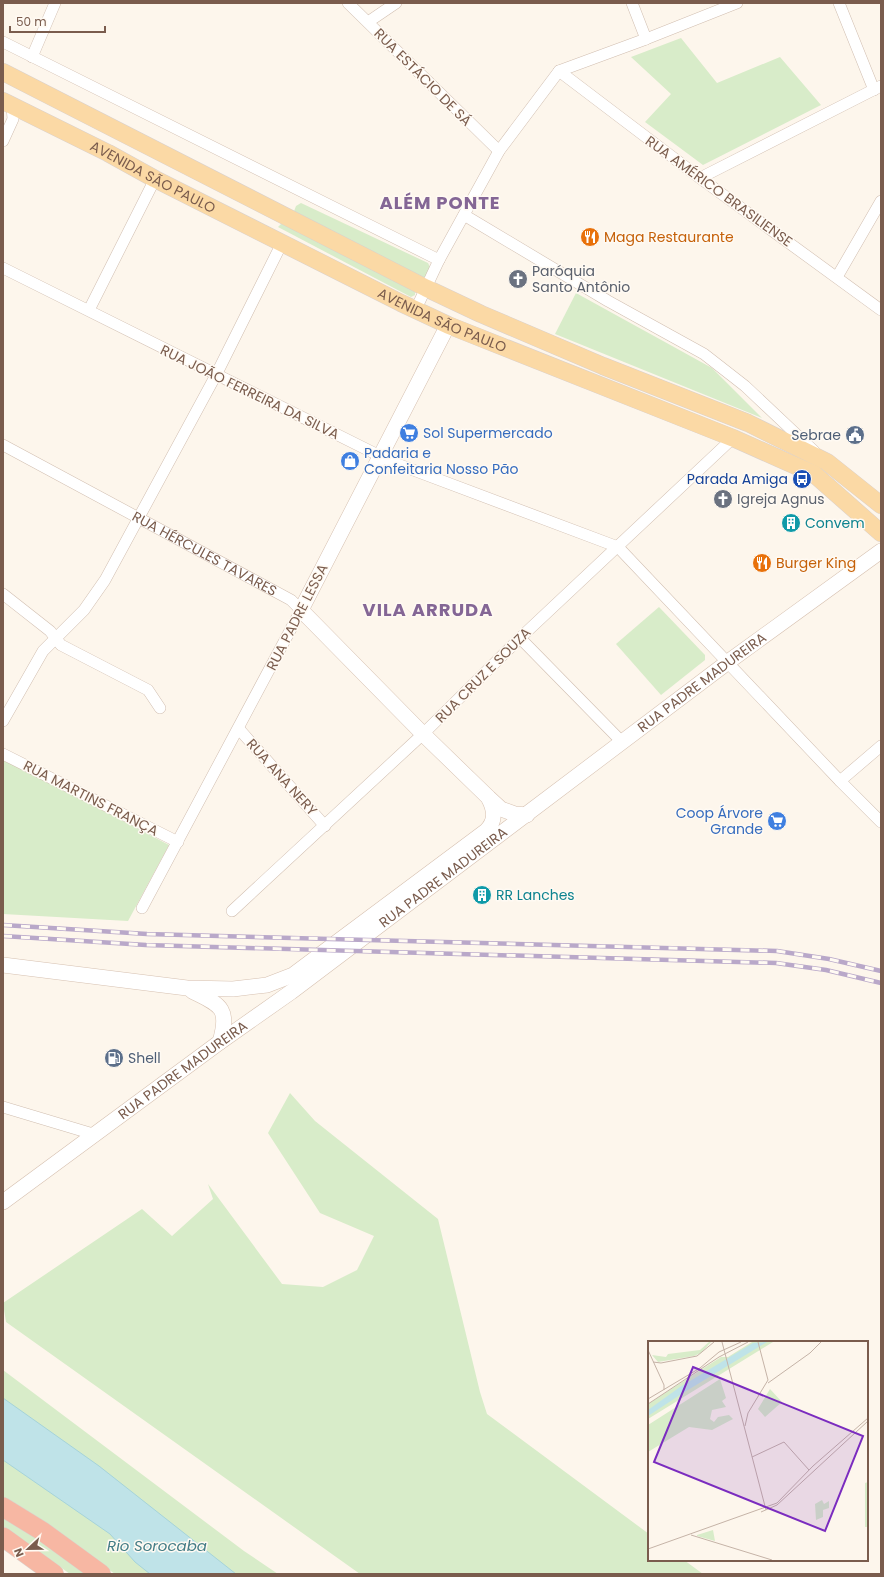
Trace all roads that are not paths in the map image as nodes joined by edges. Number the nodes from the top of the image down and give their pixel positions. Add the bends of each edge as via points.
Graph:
1 (55, 3) edge
2 (348, 3) edge
3 (396, 3) edge
4 (632, 3) edge
5 (737, 3) edge
6 (839, 3) edge
7 (368, 22) junction
8 (646, 39) junction
9 (3, 42) edge
10 (32, 57) junction
11 (559, 71) junction
12 (3, 72) edge
13 (877, 88) edge
14 (8, 104) edge
15 (3, 141) edge
16 (499, 151) junction
17 (700, 178) junction
18 (155, 180) junction
19 (881, 201) edge
20 (464, 215) junction
21 (282, 243) junction
22 (439, 260) junction
23 (3, 268) edge
24 (837, 277) junction
25 (426, 288) junction
26 (88, 310) junction
27 (416, 310) junction
28 (881, 310) edge
29 (448, 324) junction
30 (571, 352) junction
31 (216, 375) junction
32 (733, 438) junction
33 (3, 445) edge
34 (380, 456) junction
35 (827, 462) junction
36 (881, 505) edge
37 (139, 519) junction
38 (881, 533) edge
39 (618, 547) junction
40 (881, 551) edge
41 (3, 594) edge
42 (301, 610) junction
43 (54, 638) junction
44 (520, 638) junction
45 (728, 662) junction
46 (160, 708) dead end
47 (3, 721) edge
48 (238, 729) junction
49 (423, 734) junction
50 (622, 742) junction
51 (881, 746) edge
52 (3, 754) edge
53 (840, 781) junction
54 (489, 798) junction
55 (527, 815) junction
56 (881, 822) edge
57 (325, 826) junction
58 (178, 842) junction
59 (142, 908) dead end
60 (232, 911) dead end
61 (3, 965) edge
62 (187, 988) junction
63 (220, 1042) junction
64 (3, 1107) edge
65 (93, 1134) junction
66 (3, 1202) edge
67 (3, 1507) edge
68 (3, 1537) edge
69 (54, 1574) edge
70 (101, 1574) edge

1 - 10 street
2 - 7 street, RUA ESTÁCIO DE SÁ
3 - 7 street
4 - 8 street
5 - 8 street
6 - 13 street
7 - 16 street, RUA ESTÁCIO DE SÁ
8 - 11 street
9 - 10 street
10 - 22 street
11 - 16 street
11 - 17 street, RUA AMÉRICO BRASILIENSE
12 - 25 main road, AVENIDA SÃO PAULO
13 - 17 street
14 - 15 street via 14,114
14 - 18 main road, AVENIDA SÃO PAULO
16 - 20 street
17 - 24 street, RUA AMÉRICO BRASILIENSE
18 - 21 main road, AVENIDA SÃO PAULO
18 - 26 street
19 - 24 street
20 - 22 street
20 - 35 street via 608,301 704,354 745,386
21 - 27 main road, AVENIDA SÃO PAULO
21 - 31 street
22 - 25 street
23 - 26 street, RUA JOÃO FERREIRA DA SILVA
24 - 28 street, RUA AMÉRICO BRASILIENSE
25 - 27 street
25 - 30 main road, AVENIDA SÃO PAULO
26 - 31 street, RUA JOÃO FERREIRA DA SILVA
27 - 29 main road, AVENIDA SÃO PAULO
29 - 30 main road via 461,318 541,348
29 - 32 main road, AVENIDA SÃO PAULO
29 - 34 main road, RUA PADRE LESSA
30 - 35 main road, AVENIDA SÃO PAULO via 748,424
31 - 34 street, RUA JOÃO FERREIRA DA SILVA
31 - 37 street
32 - 38 main road, AVENIDA SÃO PAULO via 814,474
32 - 39 street, RUA CRUZ E SOUZA
33 - 37 street, RUA HÉRCULES TAVARES
34 - 39 street, RUA JOÃO FERREIRA DA SILVA
34 - 42 main road, RUA PADRE LESSA
35 - 36 main road, AVENIDA SÃO PAULO
37 - 42 street, RUA HÉRCULES TAVARES via 291,600
37 - 43 street via 105,580 84,610
39 - 44 street, RUA CRUZ E SOUZA
39 - 45 street, RUA JOÃO FERREIRA DA SILVA
40 - 45 main road, RUA PADRE MADUREIRA
41 - 43 street via 50,631
42 - 48 street, RUA PADRE LESSA
42 - 49 main road, RUA HÉRCULES TAVARES
43 - 46 street via 61,645 148,690
43 - 47 street via 43,651
44 - 49 street, RUA CRUZ E SOUZA
44 - 50 street
45 - 50 main road, RUA PADRE MADUREIRA
45 - 53 street, RUA JOÃO FERREIRA DA SILVA
48 - 57 street, RUA ANA NERY
48 - 58 street, RUA PADRE LESSA
49 - 54 main road, RUA HÉRCULES TAVARES
49 - 57 street, RUA CRUZ E SOUZA
50 - 55 main road, RUA PADRE MADUREIRA
51 - 53 street
52 - 58 street, RUA MARTINS FRANÇA
53 - 56 street, RUA JOÃO FERREIRA DA SILVA
54 - 55 main road, RUA HÉRCULES TAVARES via 501,809
54 - 62 main road, RUA PADRE MADUREIRA via 495,810 492,825 486,831 293,975 267,985 233,989
55 - 63 main road, RUA PADRE MADUREIRA via 291,992
57 - 60 street, RUA CRUZ E SOUZA
58 - 59 street, RUA PADRE LESSA
61 - 62 main road
62 - 63 main road via 215,1002 221,1008 224,1022
63 - 65 main road, RUA PADRE MADUREIRA
64 - 65 street
65 - 66 main road, RUA PADRE MADUREIRA
67 - 70 highway via 42,1531
68 - 69 highway

